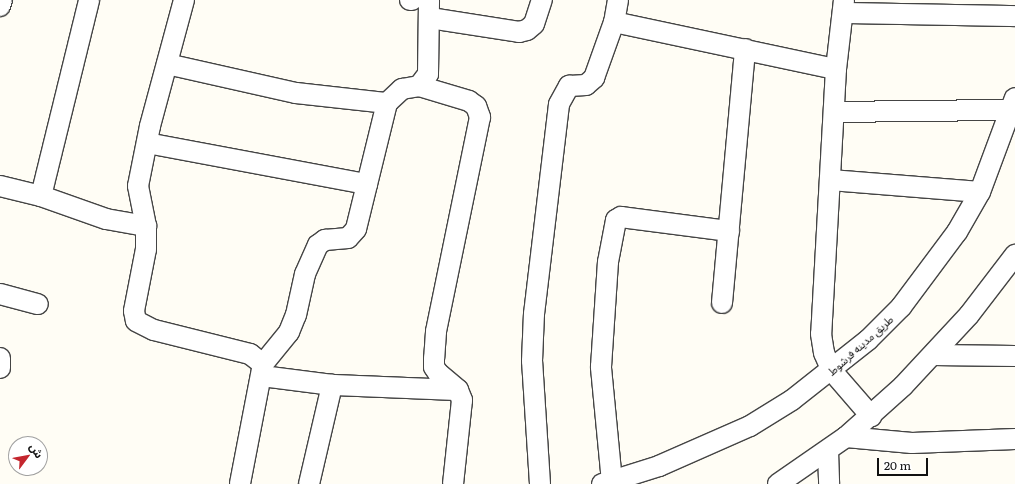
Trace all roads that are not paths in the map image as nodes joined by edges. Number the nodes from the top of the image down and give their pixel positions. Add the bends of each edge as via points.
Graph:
1 (2, 0) edge
2 (89, 0) edge
3 (184, 0) edge
4 (542, 0) edge
5 (618, 0) edge
6 (0, 6) edge
7 (843, 6) edge
8 (430, 9) edge
9 (1015, 16) edge
10 (614, 22) junction
11 (745, 49) junction
12 (167, 64) junction
13 (836, 69) junction
14 (419, 86) junction
15 (387, 103) junction
16 (1013, 104) edge
17 (835, 112) junction
18 (147, 143) junction
19 (831, 180) junction
20 (367, 184) junction
21 (0, 186) edge
22 (980, 192) junction
23 (41, 196) junction
24 (146, 226) junction
25 (729, 231) junction
26 (1015, 255) edge
27 (0, 294) edge
28 (722, 303) dead end
29 (38, 304) dead end
30 (933, 355) junction
31 (1015, 356) edge
32 (0, 358) edge
33 (0, 368) edge
34 (262, 370) junction
35 (832, 371) junction
36 (332, 385) junction
37 (458, 390) junction
38 (871, 416) junction
39 (846, 437) junction
40 (1015, 439) edge
41 (828, 451) junction
42 (607, 483) edge
43 (240, 484) edge
44 (309, 484) edge
45 (453, 484) edge
46 (540, 484) edge
47 (778, 484) edge
48 (829, 484) edge

1 - 6 street
2 - 23 street
3 - 12 street
4 - 8 street via 534,24 519,32
5 - 10 street
7 - 9 street
7 - 13 street
8 - 14 street via 428,74
10 - 11 street
10 - 46 street via 594,78 586,85 570,86 559,104 534,314 532,361
11 - 13 street
11 - 25 street
12 - 15 street via 296,93
12 - 18 street
13 - 17 street
14 - 15 street via 402,89
14 - 37 street via 469,101 476,106 480,117 436,332 434,358 438,373
15 - 20 street
16 - 17 street
16 - 22 street, طريق مدينه فرشوط
17 - 19 street
18 - 20 street
18 - 24 street via 138,186
19 - 22 street
19 - 35 street via 821,334 824,353
20 - 34 street via 356,229 348,238 325,240 318,245 305,274 296,315 289,332
21 - 23 street
22 - 35 street, طريق مدينه فرشوط via 957,232 906,301 868,340
23 - 24 street via 106,219
24 - 34 street via 146,249 134,302 136,321 154,330 250,354
25 - 28 street
25 - 42 street via 621,217 616,220 608,262 601,367
26 - 30 street via 989,292
27 - 29 street
30 - 31 street
30 - 38 street
32 - 33 street
34 - 36 street
34 - 43 street
35 - 38 street
35 - 42 street, طريق مدينه فرشوط via 750,426 659,466
36 - 37 street
36 - 44 street
37 - 45 street via 462,400
38 - 39 street
39 - 40 street via 912,443
39 - 41 street
41 - 47 street
41 - 48 street

